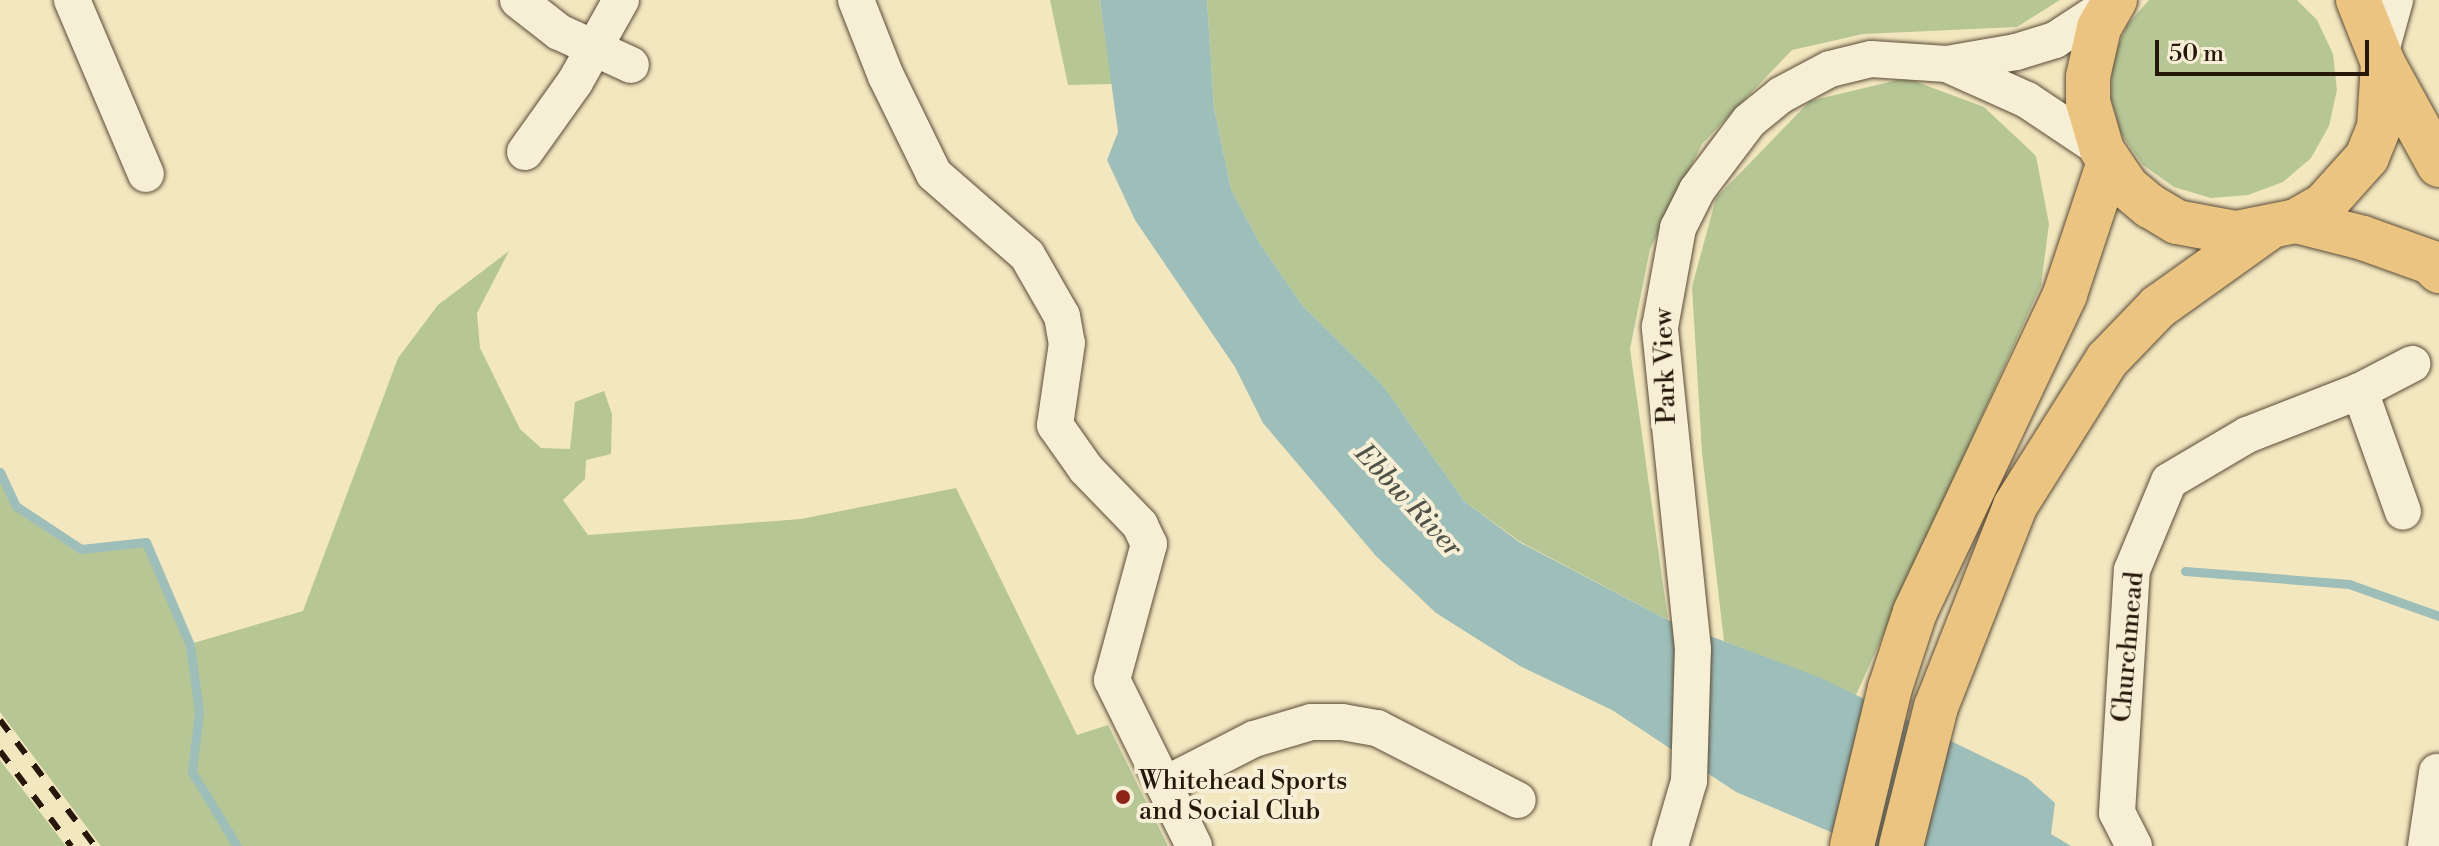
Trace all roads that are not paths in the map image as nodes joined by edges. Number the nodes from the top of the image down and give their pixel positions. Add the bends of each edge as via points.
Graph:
1 (72, 0) edge
2 (518, 0) edge
3 (621, 0) edge
4 (856, 0) edge
5 (2358, 0) edge
6 (2395, 0) edge
7 (2114, 1) edge
8 (594, 45) junction
9 (2382, 57) junction
10 (1947, 64) junction
11 (631, 65) dead end
12 (525, 152) dead end
13 (2106, 156) junction
14 (2439, 165) edge
15 (146, 174) dead end
16 (2281, 226) junction
17 (2439, 271) edge
18 (2412, 364) dead end
19 (2360, 391) junction
20 (2403, 512) dead end
21 (2437, 772) dead end
22 (1164, 785) junction
23 (1518, 800) dead end
24 (1194, 846) edge
25 (1670, 846) edge
26 (1852, 846) edge
27 (1901, 846) edge
28 (2134, 846) edge
29 (2426, 846) edge

1 - 15 street
2 - 8 street via 559,32
3 - 8 street
4 - 22 street via 934,174 1010,237 1054,296 1067,343 1053,419 1076,456 1140,525 1149,544 1112,680
5 - 9 main road
6 - 9 street
7 - 10 street, Park View via 2055,40
7 - 13 main road via 2099,28 2088,77 2091,115
8 - 11 street
8 - 12 street via 575,82
9 - 14 main road
9 - 16 main road via 2379,127 2367,157 2332,198
10 - 13 street, Park View via 2027,100
10 - 25 street, Park View via 1871,59 1830,69 1781,95 1722,151 1678,228 1660,327 1693,649 1689,781
13 - 16 main road via 2127,187 2177,222 2221,232
13 - 26 main road via 2065,294 1915,612 1890,688
16 - 17 main road via 2363,238 2430,262
16 - 27 main road via 2158,307 2107,360 2015,506 1936,707
18 - 19 street, Churchmead
19 - 20 street
19 - 28 street, Churchmead via 2247,435 2169,481 2132,570 2117,813
21 - 29 street
22 - 23 street via 1254,739 1311,722 1342,722 1388,733
22 - 24 street

